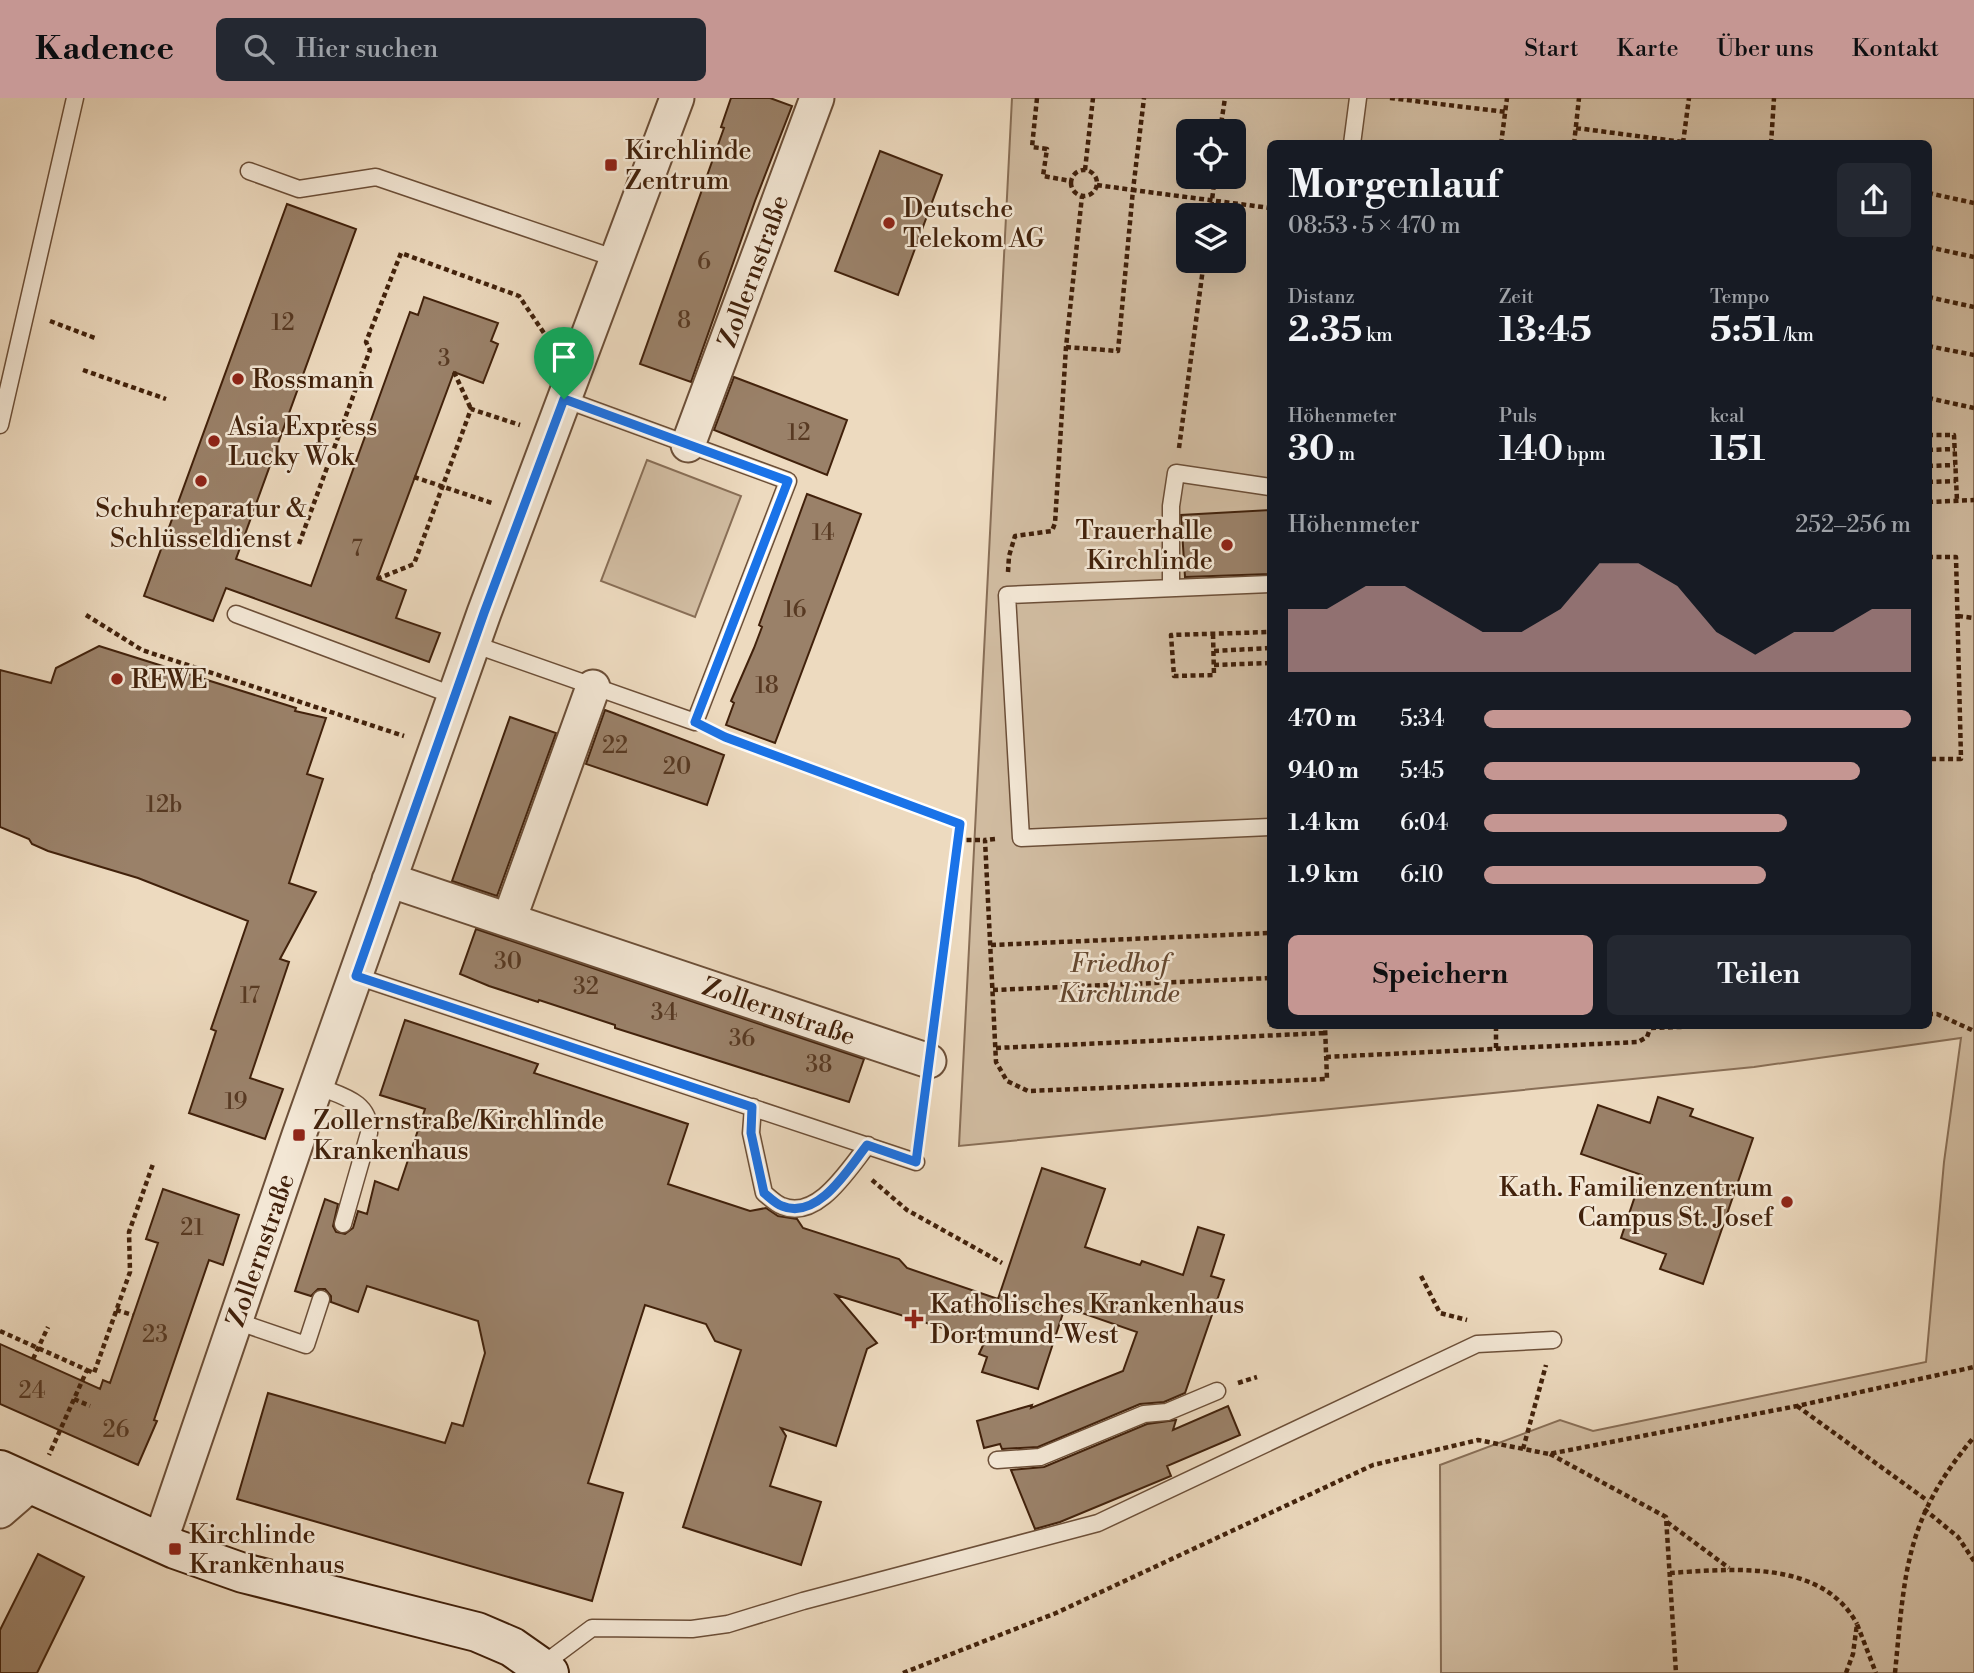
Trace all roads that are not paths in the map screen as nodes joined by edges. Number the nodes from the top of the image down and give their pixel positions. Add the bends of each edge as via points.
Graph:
1 (75, 98) edge
2 (677, 98) edge
3 (817, 98) edge
4 (1358, 98) edge
5 (1353, 140) edge
6 (248, 171) dead end
7 (617, 259) junction
8 (564, 399) junction
9 (0, 425) edge
10 (688, 444) junction
11 (1267, 487) edge
12 (1267, 584) edge
13 (1171, 588) junction
14 (236, 614) dead end
15 (473, 645) junction
16 (593, 687) junction
17 (455, 696) junction
18 (1267, 827) edge
19 (389, 880) junction
20 (509, 920) junction
21 (356, 976) junction
22 (929, 1061) road end
23 (317, 1086) junction
24 (752, 1107) junction
25 (867, 1145) junction
26 (916, 1162) road end
27 (343, 1224) dead end
28 (321, 1299) dead end
29 (236, 1321) junction
30 (1553, 1340) road end
31 (1217, 1391) dead end
32 (997, 1460) dead end
33 (26, 1470) edge
34 (0, 1511) edge
35 (160, 1542) junction
36 (545, 1670) edge

1 - 9 lane
2 - 7 street, Zollernstraße
3 - 10 street, Zollernstraße
4 - 5 lane
6 - 7 lane via 299,189 376,177
7 - 8 street, Zollernstraße
8 - 10 lane
8 - 15 street, Zollernstraße
10 - 16 lane via 788,481 695,722
11 - 13 lane via 1176,473 1171,506
12 - 13 lane
13 - 18 lane via 1007,595 1021,838
14 - 17 lane
15 - 16 lane
15 - 17 street, Zollernstraße
16 - 20 street
17 - 19 street, Zollernstraße
19 - 20 street, Zollernstraße
19 - 21 street, Zollernstraße
20 - 22 street, Zollernstraße
21 - 23 street, Zollernstraße
21 - 24 lane
23 - 27 lane via 354,1100 368,1118 369,1133
23 - 29 street, Zollernstraße
24 - 25 lane
24 - 25 lane via 751,1133 764,1193 783,1207 806,1208 832,1189
25 - 26 lane
28 - 29 lane via 306,1345
29 - 35 street, Zollernstraße
30 - 36 lane via 1477,1344 1098,1523 728,1624 692,1629 592,1629
31 - 32 lane via 1167,1412 1144,1414 1040,1457
33 - 34 street
33 - 35 main road
35 - 36 main road via 243,1573 477,1632 512,1647

